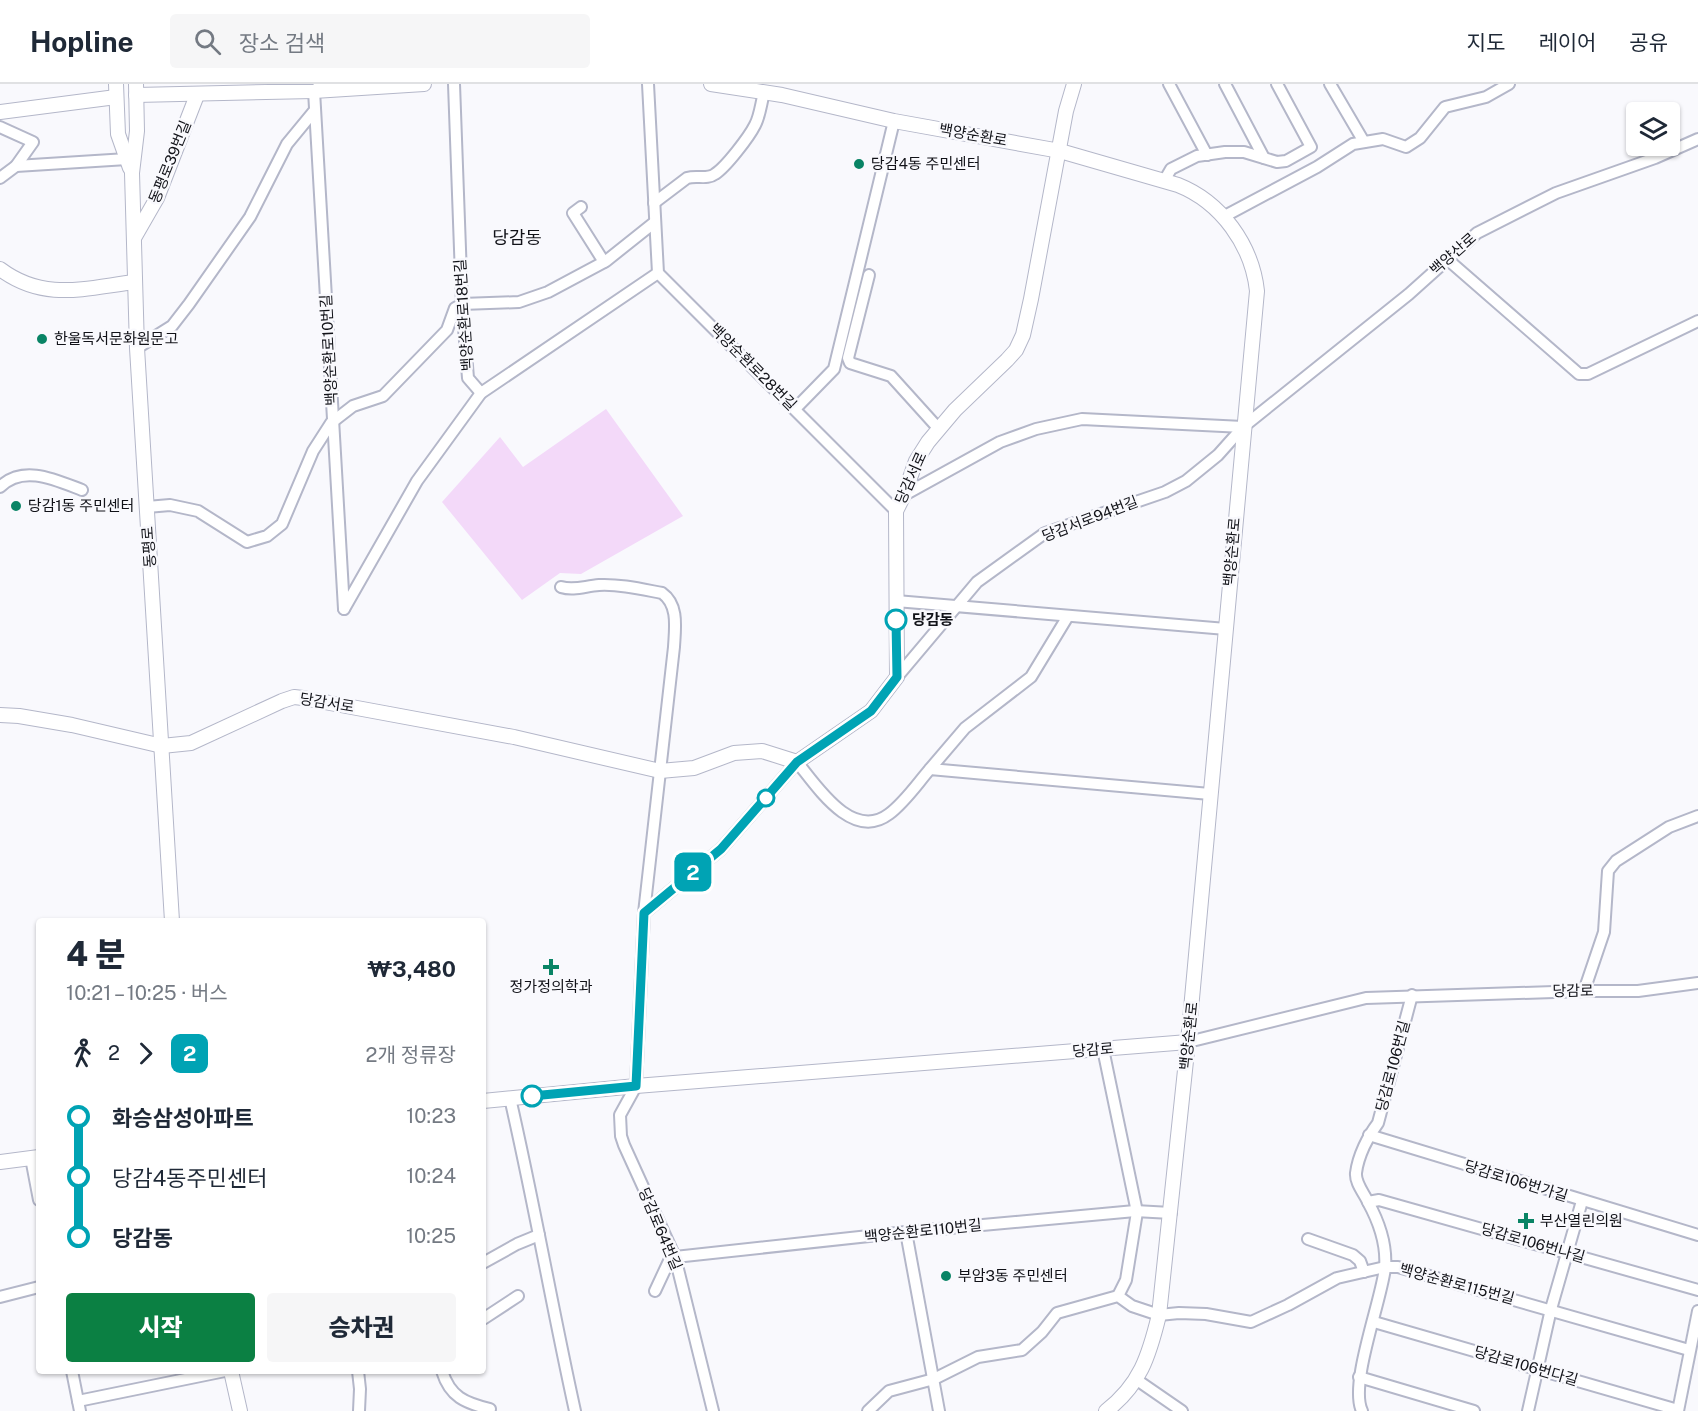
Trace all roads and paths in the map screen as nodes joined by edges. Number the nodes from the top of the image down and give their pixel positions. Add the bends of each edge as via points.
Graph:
1 (424, 84) edge
2 (454, 84) edge
3 (648, 84) edge
4 (711, 84) edge
5 (1074, 84) edge
6 (1169, 84) edge
7 (1225, 84) edge
8 (1277, 84) edge
9 (1330, 84) edge
10 (1509, 84) edge
11 (325, 88) edge
12 (199, 89) edge
13 (116, 90) edge
14 (136, 90) edge
15 (783, 90) edge
16 (764, 93) junction
17 (315, 110) junction
18 (0, 112) edge
19 (894, 121) junction
20 (0, 127) edge
21 (1698, 139) edge
22 (1364, 142) junction
23 (1060, 151) junction
24 (1207, 155) junction
25 (1264, 158) junction
26 (127, 159) junction
27 (16, 166) junction
28 (132, 173) junction
29 (0, 178) edge
30 (1164, 181) junction
31 (654, 203) junction
32 (581, 207) dead end
33 (1223, 217) junction
34 (655, 222) junction
35 (134, 238) junction
36 (1447, 259) junction
37 (604, 262) junction
38 (0, 269) edge
39 (658, 273) junction
40 (868, 275) dead end
41 (135, 282) junction
42 (462, 304) junction
43 (1698, 321) edge
44 (137, 348) junction
45 (481, 393) junction
46 (795, 409) junction
47 (333, 421) junction
48 (1243, 427) junction
49 (938, 428) junction
50 (0, 487) edge
51 (82, 490) dead end
52 (904, 495) junction
53 (147, 507) junction
54 (896, 511) junction
55 (561, 586) dead end
56 (896, 601) junction
57 (956, 606) junction
58 (1068, 616) junction
59 (1226, 629) junction
60 (897, 677) junction
61 (0, 715) edge
62 (162, 746) junction
63 (797, 762) junction
64 (930, 769) junction
65 (660, 771) junction
66 (1210, 794) junction
67 (1698, 816) edge
68 (644, 913) junction
69 (172, 918) edge
70 (1698, 983) edge
71 (1584, 991) junction
72 (1412, 995) junction
73 (1188, 1042) junction
74 (1103, 1049) junction
75 (636, 1086) junction
76 (510, 1098) junction
77 (486, 1101) edge
78 (1369, 1135) junction
79 (35, 1158) edge
80 (0, 1162) edge
81 (1582, 1201) junction
82 (1368, 1202) junction
83 (1137, 1212) junction
84 (1171, 1213) junction
85 (906, 1232) junction
86 (539, 1235) junction
87 (1698, 1235) edge
88 (1308, 1239) dead end
89 (1566, 1252) junction
90 (675, 1257) junction
91 (486, 1261) edge
92 (1385, 1267) junction
93 (1364, 1272) junction
94 (36, 1288) edge
95 (1698, 1290) edge
96 (655, 1292) dead end
97 (519, 1296) dead end
98 (1118, 1296) junction
99 (0, 1297) edge
100 (1551, 1309) junction
101 (1698, 1311) edge
102 (1159, 1315) junction
103 (486, 1317) edge
104 (1374, 1322) junction
105 (1689, 1350) junction
106 (1538, 1370) junction
107 (73, 1374) edge
108 (212, 1374) edge
109 (232, 1374) edge
110 (358, 1374) edge
111 (443, 1374) edge
112 (1359, 1377) junction
113 (934, 1379) junction
114 (1137, 1380) junction
115 (79, 1406) edge
116 (490, 1409) dead end
117 (240, 1411) edge
118 (358, 1411) edge
119 (575, 1411) edge
120 (713, 1411) edge
121 (868, 1411) edge
122 (939, 1411) edge
123 (1106, 1411) edge
124 (1182, 1411) edge
125 (1362, 1411) edge
126 (1474, 1411) edge
127 (1528, 1411) edge
128 (1678, 1411) edge

1 - 11 main road
2 - 42 street, 백양순환로18번길
3 - 31 street
4 - 16 main road, 백양순환로
5 - 23 main road, 당감서로
6 - 24 street
7 - 25 street
8 - 25 street via 1311,147 1286,161
9 - 22 street
10 - 22 street via 1486,97 1445,107 1420,138 1406,147 1383,139
11 - 12 main road
11 - 17 street, 백양순환로10번길
12 - 14 main road
12 - 35 main road, 동평로39번길 via 157,198
13 - 18 main road
13 - 26 main road, 동평로 via 118,134
14 - 28 main road, 동평로
15 - 16 main road, 백양순환로
15 - 19 main road, 백양순환로
16 - 31 street via 756,124 715,175 687,178
17 - 44 street via 287,144 250,217 189,304 172,326
17 - 47 street, 백양순환로10번길
19 - 23 main road, 백양순환로
19 - 46 street via 834,369
20 - 27 street via 33,142
21 - 36 street, 백양산로 via 1530,204 1477,233
22 - 33 street via 1353,144
23 - 30 main road, 백양순환로
23 - 49 main road, 당감서로 via 1023,335 1007,360
24 - 25 street via 1244,152
24 - 30 street via 1188,159 1171,169
26 - 27 street
26 - 28 main road, 동평로
27 - 29 street
28 - 35 main road, 동평로
30 - 33 main road, 백양순환로 via 1191,190
31 - 34 street
32 - 37 street via 573,213
33 - 48 main road, 백양순환로 via 1246,250 1256,278
34 - 37 street
34 - 39 street
35 - 41 main road, 동평로
36 - 43 street via 1579,374 1588,374
36 - 48 street, 백양산로
37 - 42 street via 519,303
38 - 41 main road via 45,290
39 - 45 street
39 - 46 street, 백양순환로28번길
40 - 49 street via 850,363 891,376
41 - 44 main road, 동평로
42 - 45 street, 백양순환로18번길 via 468,378
42 - 47 street via 455,308 447,330 383,396 353,406
44 - 53 main road, 동평로
45 - 47 street, 백양순환로10번길 via 417,482 344,609
46 - 54 street, 백양순환로28번길
47 - 53 street via 313,451 282,524 267,536 247,542 198,511 170,505
48 - 52 street via 1082,419 1000,442
48 - 57 street, 당감서로94번길 via 1192,477 1165,492 1045,533 977,582
48 - 59 main road, 백양순환로
49 - 52 main road, 당감서로 via 916,461
50 - 51 street via 22,475 35,475
52 - 54 main road, 당감서로
53 - 62 main road, 동평로
54 - 56 main road, 당감서로
55 - 65 street via 634,587 662,593 671,603 674,647
56 - 57 street
56 - 60 main road, 당감서로
57 - 58 street
57 - 60 street, 당감서로94번길
58 - 59 street
58 - 64 street via 1031,678 965,728
59 - 66 main road, 백양순환로
60 - 63 main road via 871,711
61 - 62 main road, 당감서로 via 72,725
62 - 65 main road, 당감서로 via 191,743 294,697 514,736
62 - 69 main road, 동평로
63 - 64 street via 836,808 868,821 888,815
63 - 65 main road, 당감서로 via 762,751 734,753 694,768
63 - 68 street via 721,849
64 - 66 street
65 - 68 street
66 - 73 main road, 백양순환로
67 - 71 street via 1669,827 1616,861 1608,871 1604,932
68 - 75 street
70 - 71 street, 당감로 via 1638,991
71 - 72 street, 당감로
72 - 73 street, 당감로 via 1366,998
72 - 78 street, 당감로106번길 via 1378,1123
73 - 74 main road, 당감로
73 - 84 main road, 백양순환로
74 - 75 main road, 당감로
74 - 83 street
75 - 76 main road, 당감로
75 - 90 street, 당감로64번길 via 620,1115 621,1136
76 - 77 main road, 당감로
76 - 86 street
78 - 81 street, 당감로106번가길
78 - 82 street, 당감로106번길 via 1356,1174
79 - 80 main road
81 - 87 street, 당감로106번가길
81 - 89 street
82 - 89 street, 당감로106번나길 via 1379,1200
82 - 92 street, 당감로106번길 via 1383,1239
83 - 84 street, 백양순환로110번길
83 - 85 street, 백양순환로110번길
83 - 98 street via 1126,1280
84 - 102 main road, 백양순환로
85 - 90 street, 백양순환로110번길
85 - 113 street
86 - 91 street
86 - 119 street
88 - 93 street via 1353,1255
89 - 95 street, 당감로106번나길
89 - 100 street
90 - 96 street
90 - 120 street, 당감로64번길
92 - 93 street, 백양순환로115번길
92 - 100 street, 백양순환로115번길 via 1398,1267
92 - 104 street, 당감로106번길
93 - 102 street, 백양순환로115번길 via 1337,1278 1251,1322 1206,1314
94 - 99 street
97 - 103 street
98 - 102 street via 1132,1306
98 - 113 street via 1057,1313 1022,1350 978,1357
100 - 105 street, 백양순환로115번길
100 - 106 street
101 - 105 street
102 - 114 main road, 백양순환로
104 - 106 street, 당감로106번다길
104 - 112 street, 당감로106번길
105 - 128 street
106 - 127 street
106 - 128 street, 당감로106번다길
107 - 115 street
108 - 115 street
109 - 117 main road
110 - 118 street
111 - 116 street via 447,1387 459,1398
112 - 125 street, 당감로106번길
112 - 126 street
113 - 121 street via 889,1392
113 - 122 street
114 - 123 main road, 백양순환로
114 - 124 street

